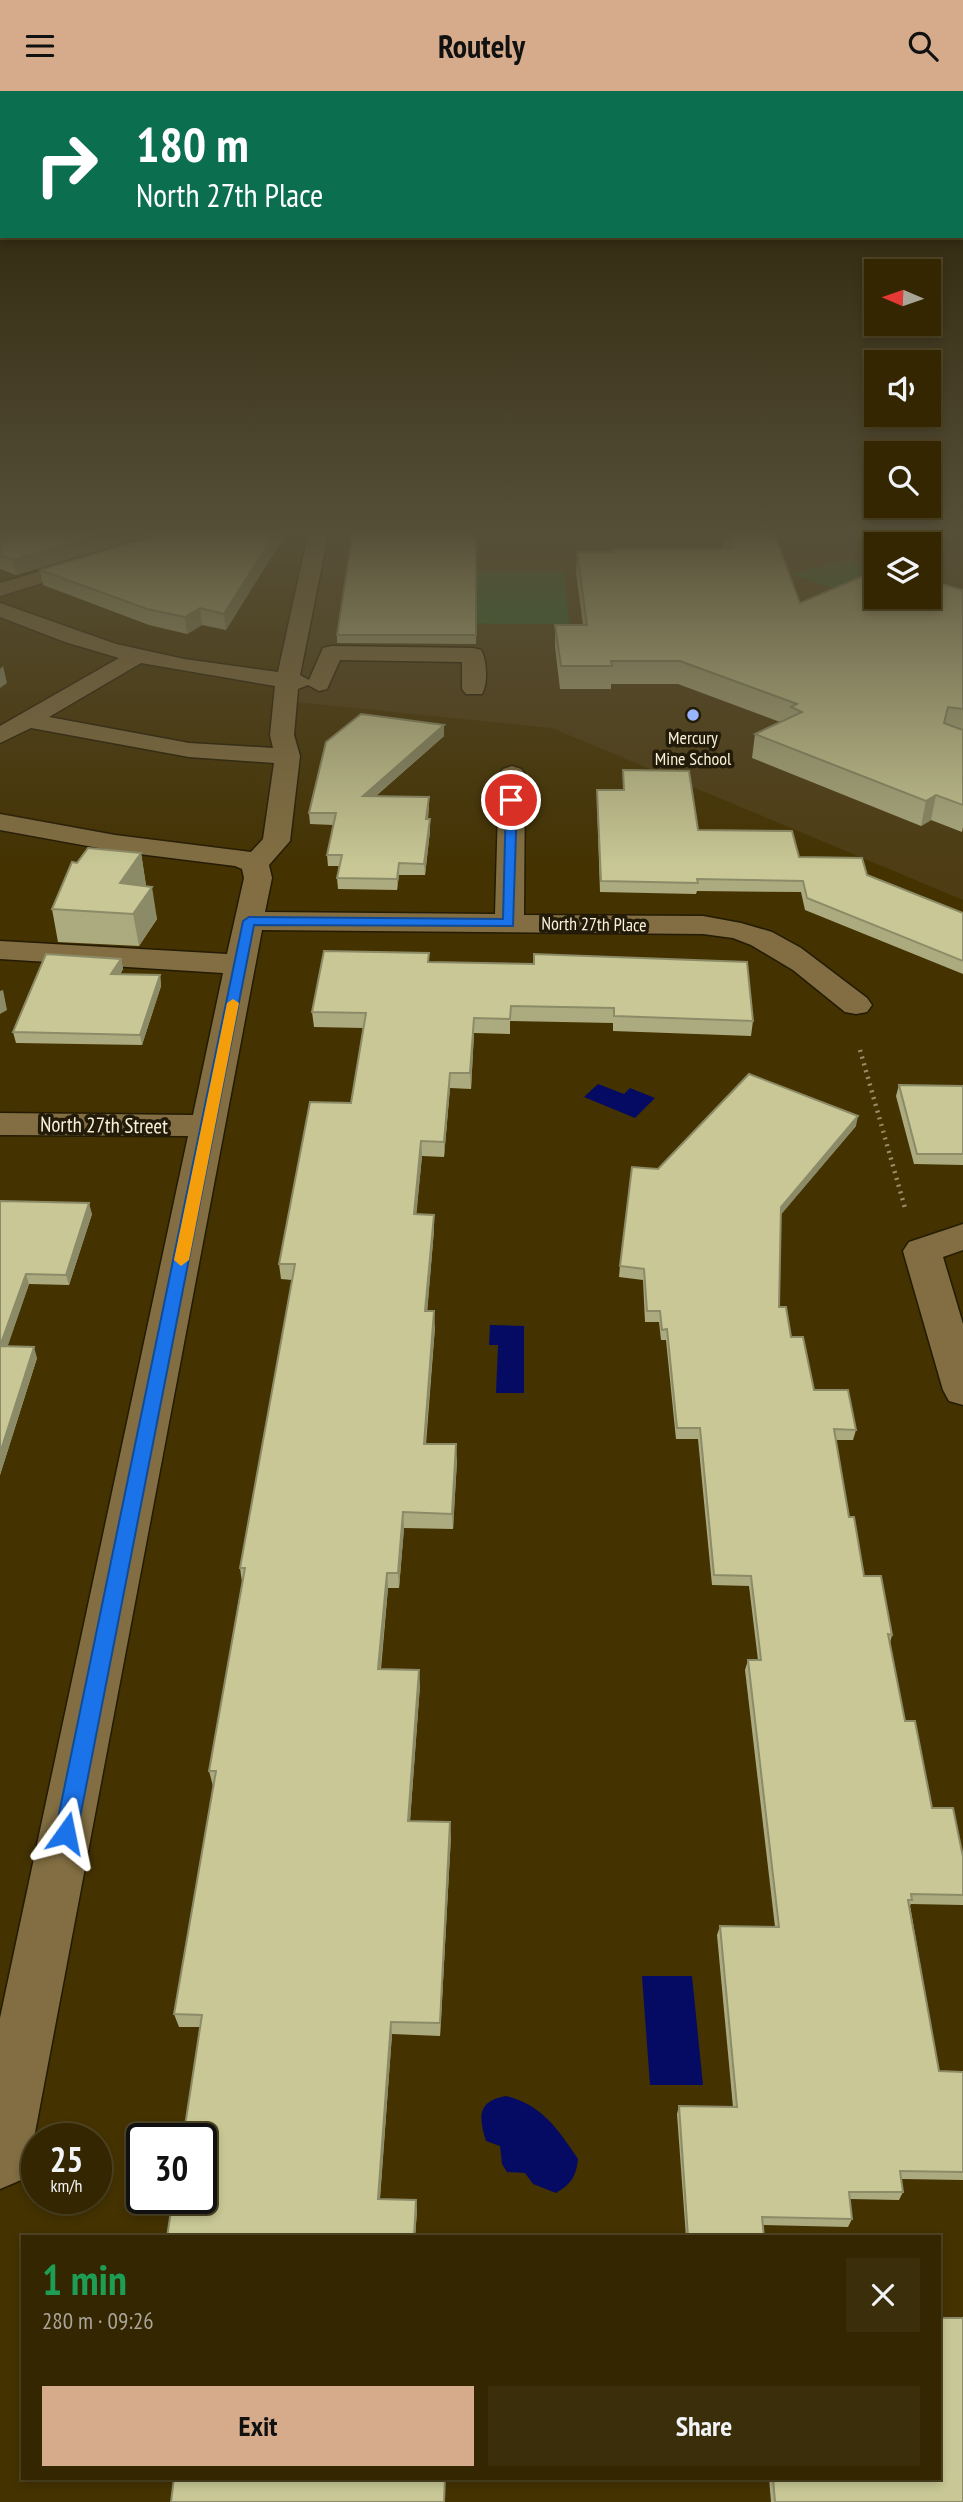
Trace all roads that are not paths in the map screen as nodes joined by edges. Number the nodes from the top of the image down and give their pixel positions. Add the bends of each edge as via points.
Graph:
1 (89, 643) edge
2 (306, 643) edge
3 (136, 657) junction
4 (301, 682) junction
5 (474, 689) dead end
6 (27, 720) junction
7 (0, 736) edge
8 (288, 756) junction
9 (512, 774) dead end
10 (0, 822) edge
11 (255, 864) junction
12 (509, 923) junction
13 (245, 942) junction
14 (0, 950) edge
15 (856, 1005) dead end
16 (0, 1124) edge
17 (209, 1126) junction
18 (963, 1237) edge
19 (963, 1390) edge
20 (0, 2159) edge

1 - 3 street
2 - 4 street
3 - 4 street
3 - 6 street
4 - 5 street via 331,653 473,655
4 - 8 street via 281,726
6 - 7 street
6 - 8 street via 181,749
8 - 11 street via 276,841
9 - 12 street
10 - 11 street via 116,843 224,855
11 - 13 street via 258,878
12 - 13 street, North 27th Place
12 - 15 street, North 27th Place via 703,925 745,932 807,966
13 - 14 street, North 27th Place via 210,964
13 - 17 street
16 - 17 street, North 27th Street
17 - 20 street
18 - 19 street via 922,1251

